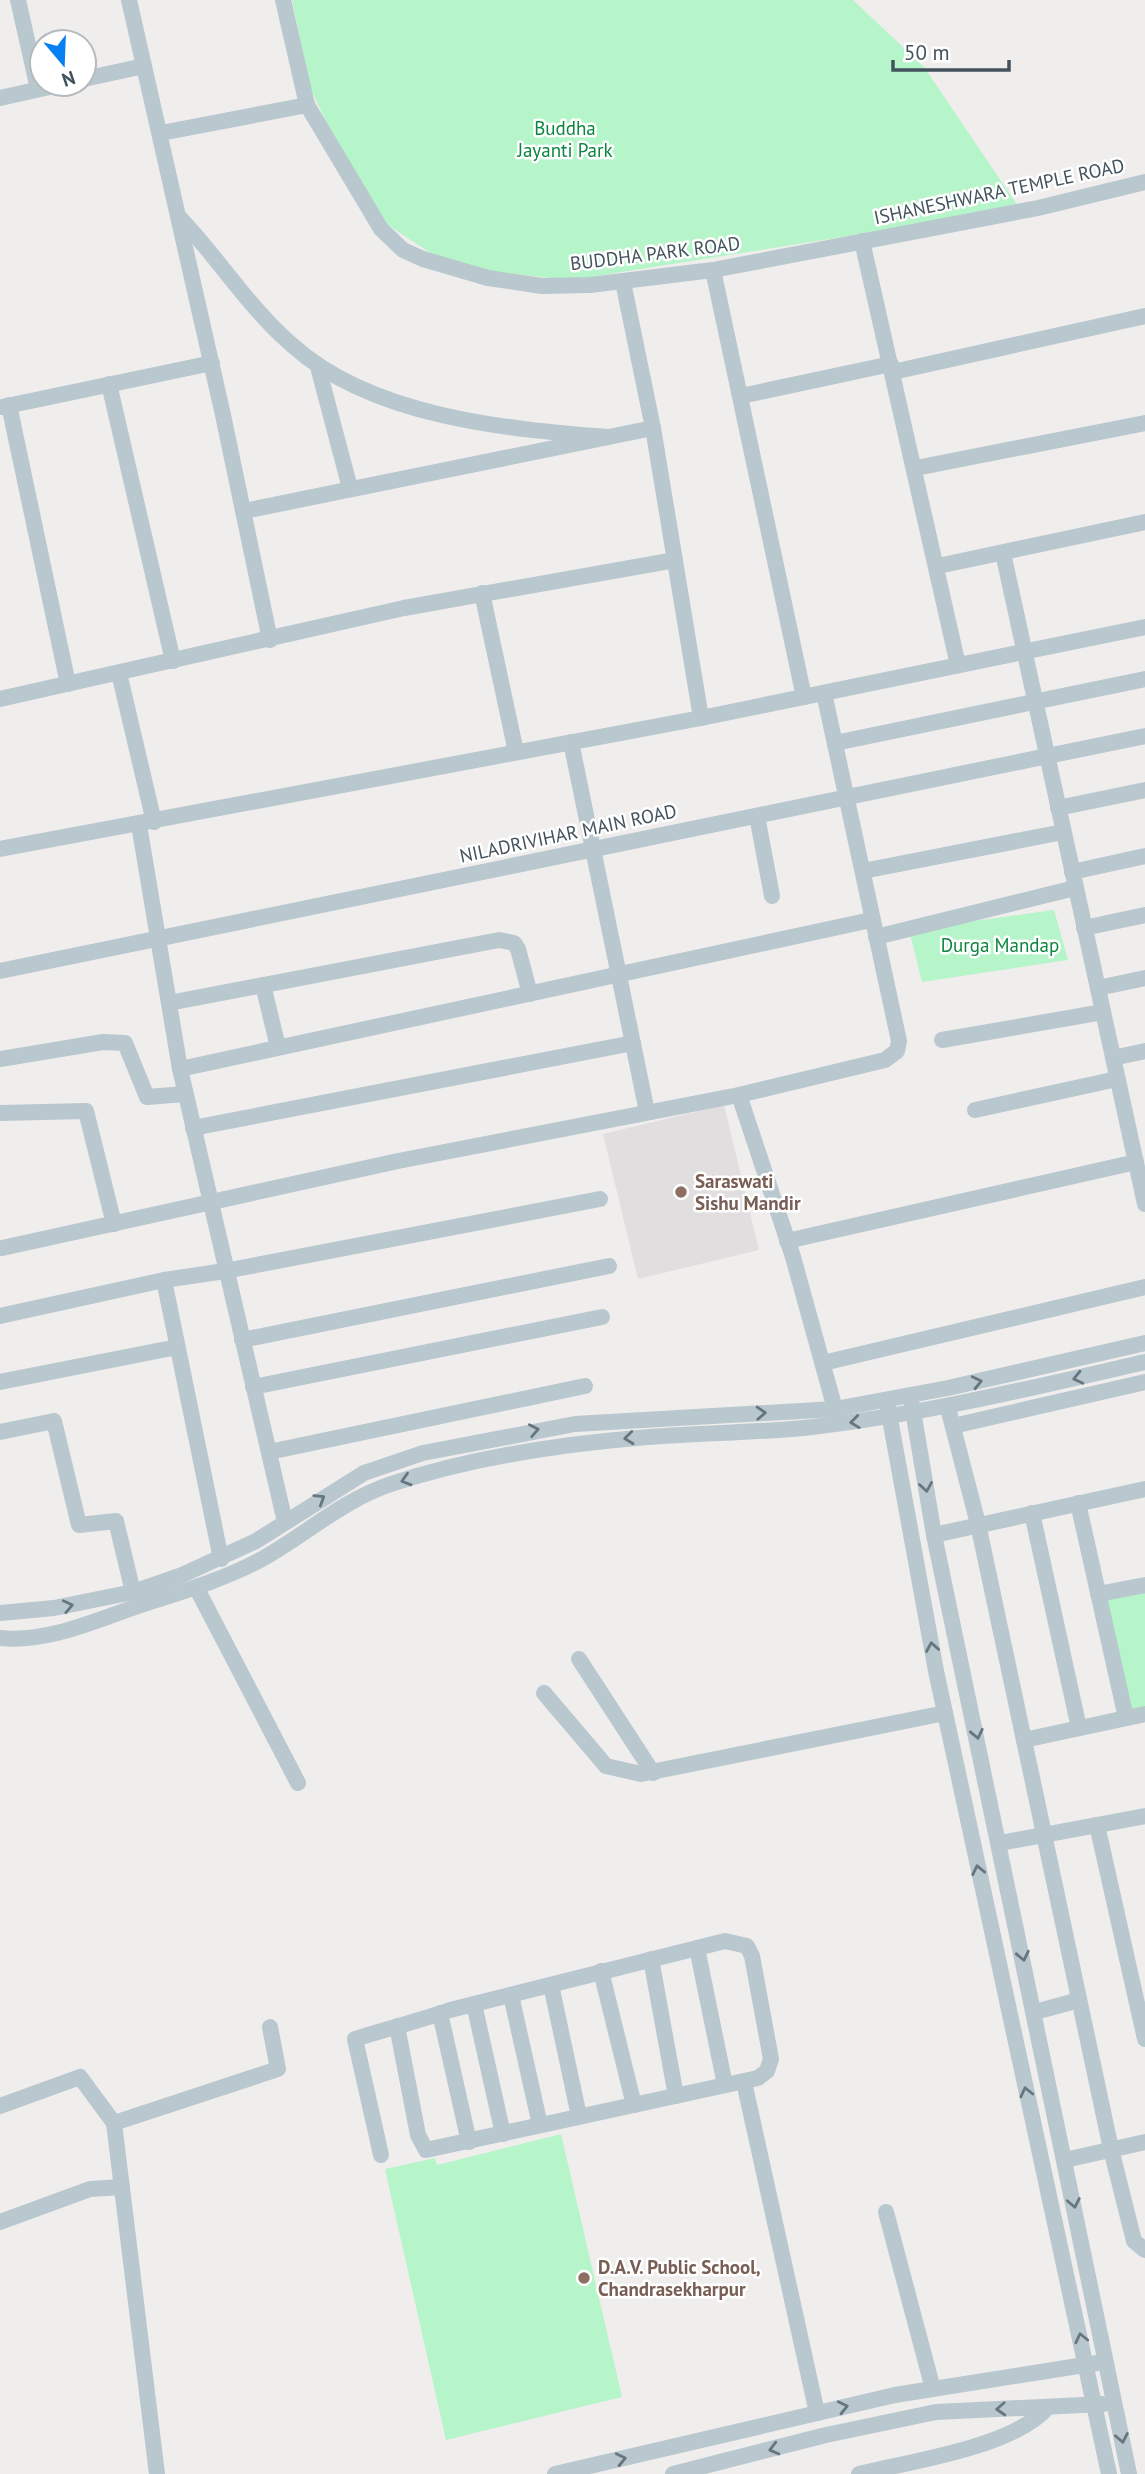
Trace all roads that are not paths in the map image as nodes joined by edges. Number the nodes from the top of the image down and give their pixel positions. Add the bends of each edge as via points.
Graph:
1 (18, 0) edge
2 (129, 0) edge
3 (283, 0) edge
4 (28, 44) edge
5 (144, 66) junction
6 (98, 76) edge
7 (28, 91) edge
8 (0, 98) edge
9 (307, 105) junction
10 (161, 133) junction
11 (1145, 182) edge
12 (178, 216) junction
13 (862, 242) junction
14 (713, 270) junction
15 (623, 282) junction
16 (1145, 316) edge
17 (212, 363) junction
18 (318, 367) junction
19 (892, 368) junction
20 (109, 384) junction
21 (741, 396) junction
22 (5, 406) edge
23 (1145, 423) edge
24 (653, 428) junction
25 (608, 437) junction
26 (916, 468) junction
27 (350, 488) junction
28 (244, 511) junction
29 (1145, 522) edge
30 (1003, 553) junction
31 (676, 560) junction
32 (938, 566) junction
33 (482, 593) junction
34 (1145, 627) edge
35 (270, 640) junction
36 (1025, 652) junction
37 (173, 661) junction
38 (958, 665) junction
39 (119, 673) junction
40 (1145, 679) edge
41 (68, 684) junction
42 (824, 693) junction
43 (804, 697) junction
44 (0, 699) edge
45 (1035, 702) junction
46 (701, 718) junction
47 (1145, 736) edge
48 (571, 742) junction
49 (835, 744) junction
50 (516, 752) junction
51 (1046, 757) junction
52 (1145, 790) edge
53 (847, 798) junction
54 (1058, 808) junction
55 (757, 816) junction
56 (146, 823) junction
57 (1063, 832) junction
58 (0, 849) edge
59 (593, 849) junction
60 (1145, 856) edge
61 (863, 871) junction
62 (1073, 880) junction
63 (772, 896) dead end
64 (1145, 915) edge
65 (872, 920) junction
66 (1084, 928) junction
67 (876, 937) junction
68 (158, 939) junction
69 (0, 971) edge
70 (618, 974) junction
71 (1145, 978) edge
72 (263, 985) junction
73 (1098, 988) junction
74 (530, 994) junction
75 (169, 1003) junction
76 (1103, 1012) junction
77 (942, 1040) dead end
78 (633, 1042) junction
79 (278, 1047) junction
80 (1145, 1051) edge
81 (1113, 1058) junction
82 (0, 1059) edge
83 (180, 1069) junction
84 (1117, 1079) junction
85 (185, 1094) junction
86 (739, 1095) junction
87 (975, 1110) dead end
88 (647, 1112) junction
89 (0, 1113) edge
90 (1145, 1120) edge
91 (1127, 1123) junction
92 (193, 1128) junction
93 (1136, 1162) junction
94 (600, 1199) dead end
95 (209, 1203) junction
96 (1145, 1204) edge
97 (114, 1224) junction
98 (787, 1241) junction
99 (2, 1248) dead end
100 (609, 1266) dead end
101 (225, 1271) junction
102 (164, 1280) junction
103 (1145, 1287) edge
104 (0, 1316) edge
105 (601, 1317) dead end
106 (242, 1340) junction
107 (1145, 1343) edge
108 (177, 1347) junction
109 (1145, 1362) edge
110 (823, 1363) junction
111 (0, 1382) edge
112 (1145, 1382) edge
113 (585, 1386) dead end
114 (253, 1387) junction
115 (911, 1395) junction
116 (887, 1400) junction
117 (948, 1408) junction
118 (835, 1409) junction
119 (914, 1414) junction
120 (889, 1418) junction
121 (953, 1426) junction
122 (0, 1432) edge
123 (269, 1452) junction
124 (1145, 1489) edge
125 (1078, 1503) junction
126 (1032, 1513) junction
127 (285, 1522) junction
128 (978, 1524) junction
129 (934, 1535) junction
130 (221, 1559) junction
131 (1145, 1585) edge
132 (196, 1587) junction
133 (133, 1592) junction
134 (1098, 1594) junction
135 (0, 1613) edge
136 (0, 1638) edge
137 (579, 1659) dead end
138 (544, 1693) dead end
139 (945, 1713) junction
140 (1145, 1714) edge
141 (1126, 1718) junction
142 (1079, 1728) junction
143 (1024, 1740) junction
144 (653, 1773) junction
145 (298, 1783) dead end
146 (1145, 1816) edge
147 (1097, 1825) junction
148 (1044, 1835) junction
149 (1000, 1843) junction
150 (697, 1948) junction
151 (651, 1959) junction
152 (601, 1971) junction
153 (551, 1985) junction
154 (511, 1995) junction
155 (1079, 2000) junction
156 (474, 2004) junction
157 (1035, 2012) junction
158 (440, 2014) junction
159 (397, 2026) junction
160 (270, 2027) dead end
161 (1145, 2039) edge
162 (744, 2082) junction
163 (725, 2085) junction
164 (676, 2096) junction
165 (634, 2105) junction
166 (0, 2106) edge
167 (1056, 2113) junction
168 (579, 2116) junction
169 (1032, 2118) junction
170 (114, 2123) junction
171 (540, 2125) junction
172 (503, 2134) junction
173 (469, 2142) junction
174 (1145, 2142) edge
175 (1111, 2149) junction
176 (381, 2155) dead end
177 (1065, 2160) junction
178 (122, 2187) junction
179 (886, 2212) dead end
180 (0, 2222) edge
181 (1145, 2250) edge
182 (1106, 2360) junction
183 (1087, 2365) junction
184 (933, 2389) junction
185 (1116, 2402) junction
186 (1094, 2405) junction
187 (1048, 2407) junction
188 (817, 2413) junction
189 (157, 2474) edge
190 (555, 2474) edge
191 (673, 2474) edge
192 (859, 2474) edge
193 (1109, 2474) edge
194 (1129, 2474) edge

1 - 4 street
2 - 5 street
3 - 9 street, BUDDHA PARK ROAD
5 - 6 street
5 - 10 street
7 - 8 street
9 - 10 street
9 - 15 street, BUDDHA PARK ROAD via 381,229 403,250 452,270 542,286
10 - 12 street
11 - 13 street, ISHANESHWARA TEMPLE ROAD
12 - 17 street
12 - 18 street via 261,313
13 - 14 street, BUDDHA PARK ROAD
13 - 19 street
14 - 15 street, BUDDHA PARK ROAD
14 - 21 street
15 - 24 street
16 - 19 street
17 - 20 street
17 - 28 street
18 - 25 street via 384,397 464,421
18 - 27 street
19 - 21 street
19 - 26 street
20 - 22 street
20 - 37 street
21 - 43 street
22 - 41 street
23 - 26 street
24 - 25 street
24 - 31 street
25 - 27 street
26 - 32 street
27 - 28 street
28 - 35 street
29 - 30 street
30 - 32 street
30 - 36 street
31 - 33 street
31 - 46 street
32 - 38 street
33 - 35 street
33 - 50 street
34 - 36 street
35 - 37 street
36 - 38 street
36 - 45 street
37 - 39 street
38 - 42 street
39 - 41 street
39 - 56 street
40 - 45 street
41 - 44 street
42 - 43 street
42 - 49 street
43 - 46 street
45 - 49 street
45 - 51 street
46 - 48 street
47 - 51 street, NILADRIVIHAR MAIN ROAD
48 - 50 street
48 - 59 street
49 - 53 street
50 - 56 street
51 - 53 street, NILADRIVIHAR MAIN ROAD
51 - 54 street
52 - 54 street
53 - 55 street, NILADRIVIHAR MAIN ROAD
53 - 61 street
54 - 57 street
55 - 59 street, NILADRIVIHAR MAIN ROAD
55 - 63 street
56 - 58 street
56 - 68 street
57 - 61 street
57 - 62 street
59 - 68 street, NILADRIVIHAR MAIN ROAD
59 - 70 street
60 - 62 street
61 - 65 street
62 - 66 street
62 - 67 street
64 - 66 street
65 - 67 street
65 - 70 street
66 - 73 street
67 - 86 street via 899,1041 897,1051 885,1060
68 - 69 street, NILADRIVIHAR MAIN ROAD
68 - 75 street
70 - 74 street
70 - 78 street
71 - 73 street
72 - 74 street via 499,940 518,948
72 - 75 street
72 - 79 street
73 - 76 street
74 - 79 street
75 - 83 street
76 - 77 street
76 - 81 street
78 - 88 street
78 - 92 street
79 - 83 street
80 - 81 street
81 - 84 street
82 - 85 street via 103,1042 124,1043 147,1097
83 - 85 street
84 - 87 street
84 - 91 street
85 - 92 street
86 - 88 street
86 - 98 street
88 - 95 street
89 - 97 street via 86,1111
90 - 91 street
91 - 93 street
92 - 95 street
93 - 96 street
93 - 98 street
94 - 101 street
95 - 97 street
95 - 101 street
97 - 99 street
98 - 110 street
100 - 106 street
101 - 102 street
101 - 106 street
102 - 104 street
102 - 108 street
103 - 110 street
105 - 114 street
106 - 114 street
115 -> 107 street
108 - 111 street
108 - 130 street
109 -> 117 street
110 - 118 street
112 - 121 street
113 - 123 street
114 - 123 street
115 - 116 street
115 - 119 street
116 - 118 street
116 - 120 street
117 - 119 street
117 - 121 street
127 -> 118 street via 364,1473 494,1437 575,1423
119 - 120 street
119 -> 129 street
120 -> 132 street via 535,1448 445,1468 362,1496 260,1560
139 -> 120 street
121 - 128 street
122 - 133 street via 54,1421 79,1525 116,1521
123 - 127 street
124 - 125 street
125 - 126 street
125 - 134 street
126 - 128 street
126 - 142 street
127 - 130 street
128 - 129 street
128 - 143 street
129 -> 149 street
130 - 133 street
131 - 134 street
132 - 136 street via 67,1630 20,1640
132 - 145 street
135 -> 133 street
134 - 141 street
137 - 144 street
138 - 144 street via 606,1766
139 - 144 street
169 -> 139 street
140 - 141 street
141 - 142 street
142 - 143 street
143 - 148 street
146 - 147 street
147 - 148 street
147 - 161 street
148 - 149 street
148 - 155 street
149 -> 157 street
150 - 151 street
150 - 162 street via 739,1942 747,1945 752,1956 771,2059 767,2071
150 - 163 street
151 - 152 street
151 - 164 street
152 - 153 street
152 - 165 street
153 - 154 street
153 - 168 street
154 - 156 street
154 - 171 street
155 - 157 street
155 - 175 street
156 - 158 street
156 - 172 street
157 - 167 street
158 - 159 street
158 - 173 street
159 - 173 street via 422,2144 426,2150 435,2150
159 - 176 street via 355,2039
160 - 170 street via 278,2069
162 - 163 street
162 - 188 street
163 - 164 street
164 - 165 street
165 - 168 street
166 - 170 street via 80,2077
167 - 169 street
167 - 177 street
168 - 171 street
183 -> 169 street
170 - 178 street
171 - 172 street
172 - 173 street
174 - 175 street
175 - 177 street
175 - 181 street via 1134,2241
177 -> 182 street
178 - 180 street via 90,2189
178 - 189 street
179 - 184 street
182 - 183 street
182 - 185 street
183 - 184 street
183 - 186 street
188 -> 184 street
185 - 186 street
185 -> 194 street
186 - 187 street
186 - 193 street
187 -> 191 street via 936,2412
187 - 192 street via 1037,2420 1002,2437
190 -> 188 street

